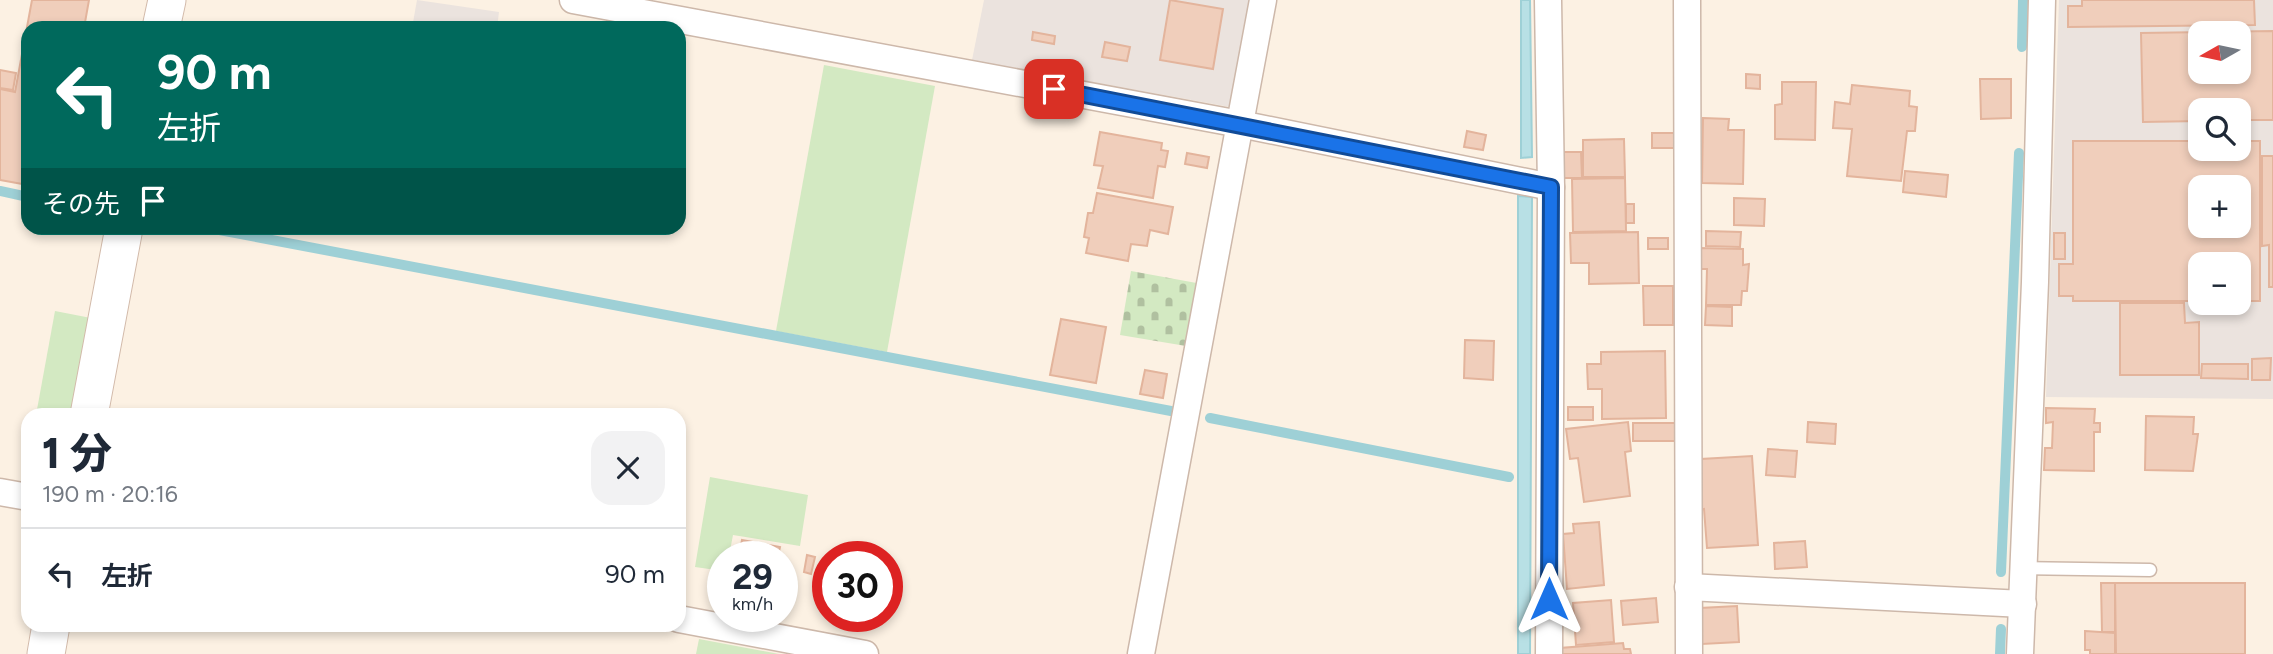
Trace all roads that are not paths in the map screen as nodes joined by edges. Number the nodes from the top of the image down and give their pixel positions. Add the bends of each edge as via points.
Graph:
1 (167, 0) edge
2 (573, 0) edge
3 (1263, 0) edge
4 (1548, 0) edge
5 (1687, 0) edge
6 (2042, 0) edge
7 (162, 21) edge
8 (686, 21) edge
9 (686, 21) edge
10 (1240, 124) junction
11 (1551, 187) junction
12 (123, 235) edge
13 (90, 408) edge
14 (0, 492) edge
15 (21, 496) edge
16 (2024, 568) junction
17 (2150, 570) dead end
18 (1688, 587) junction
19 (2023, 604) junction
20 (686, 620) edge
21 (50, 632) edge
22 (46, 654) edge
23 (865, 654) edge
24 (1141, 654) edge
25 (1549, 654) edge
26 (1689, 654) edge
27 (2020, 654) edge

1 - 7 street
2 - 9 street
3 - 10 street
4 - 11 street
5 - 18 street
6 - 16 street
8 - 10 street
10 - 11 street
10 - 24 street
11 - 25 street
12 - 13 street
14 - 15 street
16 - 17 lane
16 - 19 street
18 - 19 street
18 - 26 street
19 - 27 street
20 - 23 street
21 - 22 street

